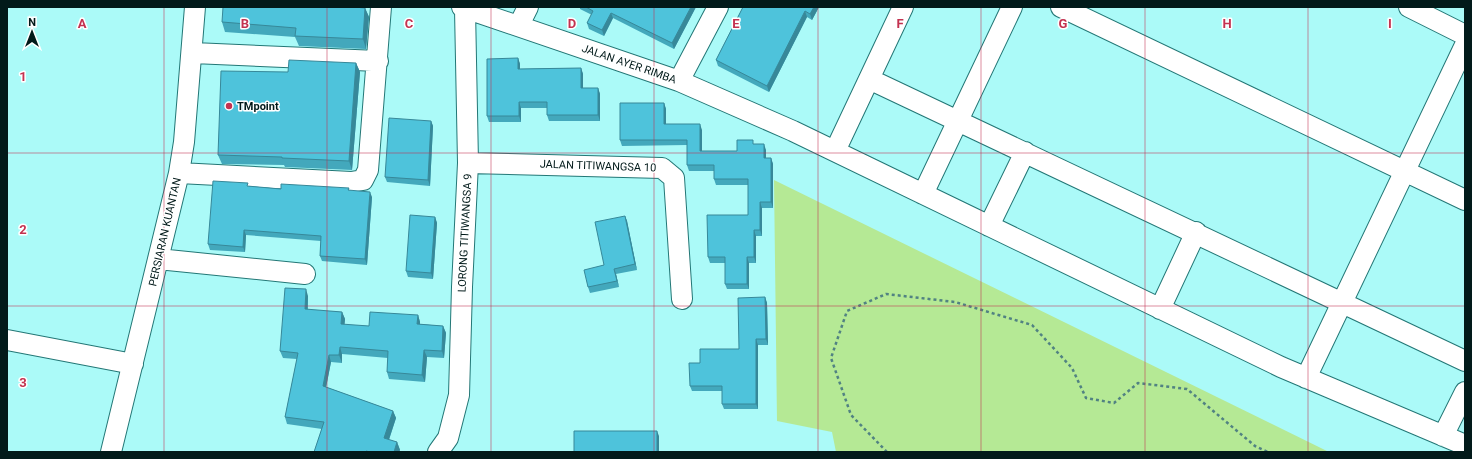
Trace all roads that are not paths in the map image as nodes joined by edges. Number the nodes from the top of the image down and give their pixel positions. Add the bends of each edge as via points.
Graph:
1 (195, 7) edge
2 (381, 7) edge
3 (528, 7) edge
4 (718, 7) edge
5 (903, 7) edge
6 (1012, 7) edge
7 (1061, 7) edge
8 (1409, 7) edge
9 (463, 8) edge
10 (518, 25) junction
11 (1465, 35) edge
12 (1465, 45) edge
13 (192, 52) junction
14 (378, 61) junction
15 (869, 79) junction
16 (679, 81) junction
17 (958, 120) junction
18 (835, 151) junction
19 (1025, 152) junction
20 (468, 163) junction
21 (1405, 171) junction
22 (179, 173) junction
23 (923, 194) junction
24 (1465, 200) edge
25 (989, 226) junction
26 (1196, 232) junction
27 (158, 260) junction
28 (305, 274) dead end
29 (682, 299) dead end
30 (1342, 302) junction
31 (1160, 309) junction
32 (7, 340) edge
33 (1465, 362) edge
34 (133, 364) junction
35 (1306, 378) junction
36 (1465, 392) edge
37 (1443, 436) junction
38 (1465, 445) edge
39 (111, 452) edge
40 (438, 452) edge

1 - 13 street, PERSIARAN KUANTAN
2 - 14 street
3 - 10 street
4 - 16 street
5 - 15 street
6 - 17 street
7 - 21 street
8 - 11 street
9 - 10 street, JALAN AYER RIMBA
9 - 20 street, LORONG TITIWANGSA 9
10 - 16 street, JALAN AYER RIMBA
12 - 21 street
13 - 14 street
13 - 22 street, PERSIARAN KUANTAN
14 - 22 street via 368,170 363,180 351,182
15 - 17 street
15 - 18 street
16 - 18 street, JALAN AYER RIMBA
17 - 19 street
17 - 23 street
18 - 23 street, JALAN AYER RIMBA
19 - 25 street
19 - 26 street
20 - 29 street, JALAN TITIWANGSA 10 via 662,168 674,178
20 - 40 street, LORONG TITIWANGSA 9 via 459,395 448,438
21 - 24 street
21 - 30 street
22 - 27 street, PERSIARAN KUANTAN
23 - 25 street, JALAN AYER RIMBA
25 - 31 street, JALAN AYER RIMBA
26 - 30 street
26 - 31 street
27 - 28 street
27 - 34 street, PERSIARAN KUANTAN
30 - 33 street
30 - 35 street
31 - 35 street, JALAN AYER RIMBA
32 - 34 street
34 - 39 street, PERSIARAN KUANTAN
35 - 37 street, JALAN AYER RIMBA
36 - 37 street
37 - 38 street, JALAN AYER RIMBA

